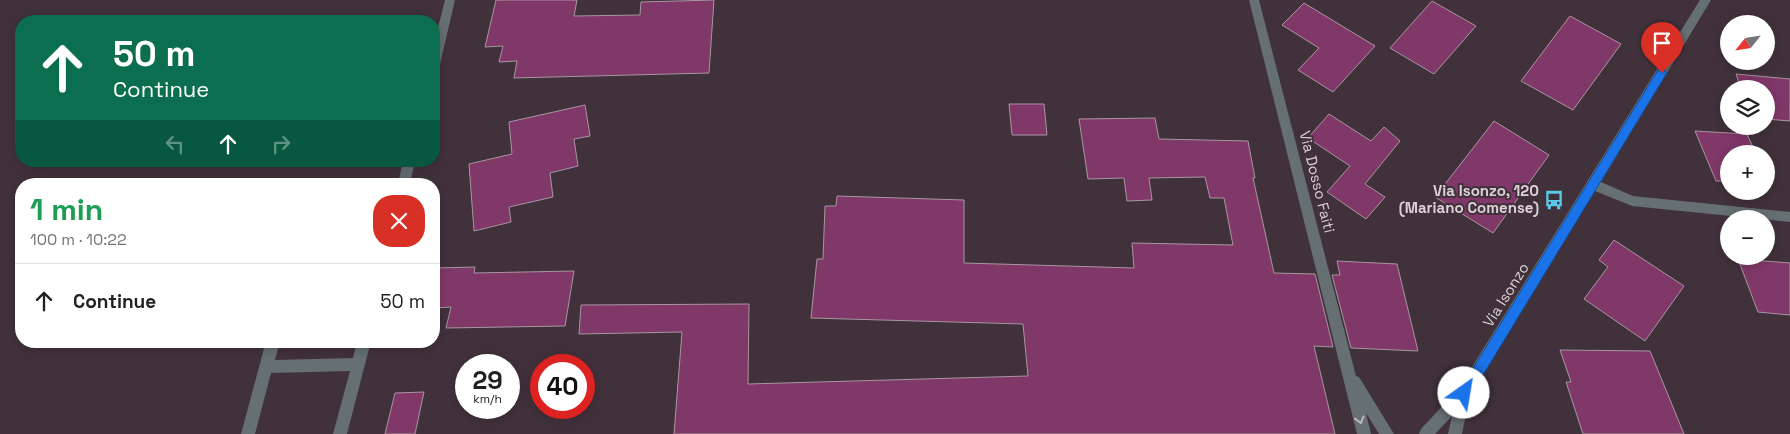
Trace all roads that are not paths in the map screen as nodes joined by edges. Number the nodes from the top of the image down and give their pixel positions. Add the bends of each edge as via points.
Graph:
1 (450, 0) edge
2 (1254, 0) edge
3 (1706, 0) edge
4 (440, 40) edge
5 (1593, 184) junction
6 (1790, 217) edge
7 (271, 348) edge
8 (362, 348) edge
9 (358, 364) junction
10 (266, 367) junction
11 (1347, 371) junction
12 (1464, 393) junction
13 (248, 434) edge
14 (340, 434) edge
15 (1364, 434) edge
16 (1387, 434) edge
17 (1426, 434) edge
18 (1455, 434) edge

1 - 4 street
2 - 11 street, Via Dosso Faiti
3 - 5 street, Via Isonzo
5 - 6 street via 1632,201
5 - 12 street, Via Isonzo
7 - 10 street
8 - 9 street
9 - 10 street
9 - 14 street
10 - 13 street
11 -> 15 street, Via Dosso Faiti
11 - 16 street, Via Dosso Faiti
12 - 17 street, Via Isonzo
12 - 18 street, Via Isonzo

